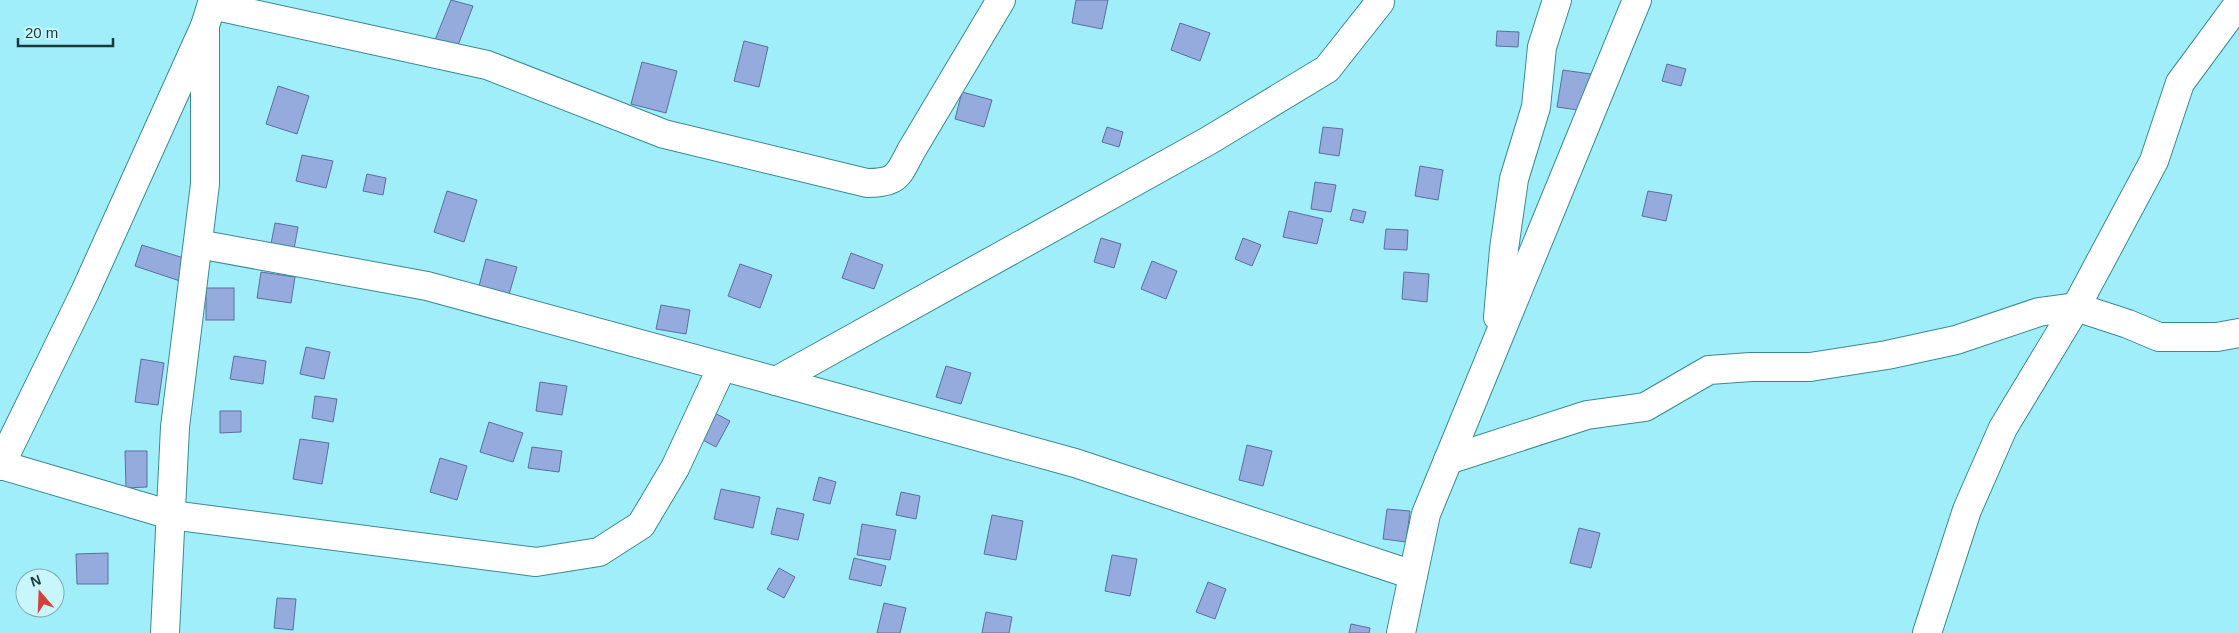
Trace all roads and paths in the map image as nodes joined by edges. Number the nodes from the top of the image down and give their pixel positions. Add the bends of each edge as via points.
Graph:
1 (1001, 0) edge
2 (1556, 0) edge
3 (1637, 0) edge
4 (1380, 2) dead end
5 (2239, 3) edge
6 (210, 10) edge
7 (198, 244) junction
8 (2076, 307) junction
9 (2239, 333) edge
10 (1497, 341) junction
11 (722, 367) junction
12 (776, 381) junction
13 (1448, 460) junction
14 (0, 466) edge
15 (171, 515) junction
16 (1413, 575) junction
17 (165, 633) edge
18 (1400, 633) edge
19 (1927, 633) edge

1 - 6 street via 900,173 886,183 867,183 664,134 487,65
2 - 10 street via 1542,48 1536,107 1514,179 1504,249
3 - 10 street
4 - 12 street via 1327,70
5 - 8 street via 2180,83 2154,162
6 - 7 street via 205,184
6 - 14 street via 85,292
7 - 11 street via 427,286
7 - 15 street via 175,427
8 - 9 street via 2159,337 2217,337
8 - 13 street via 2039,312 1956,340 1887,355 1810,367 1709,370 1645,406 1587,415
8 - 19 street via 2003,428 1967,510
10 - 13 street
11 - 12 street
11 - 15 street via 675,468 641,524 599,552 536,562
12 - 16 street via 1075,463
13 - 16 street via 1426,514
14 - 15 street
15 - 17 street
16 - 18 street

